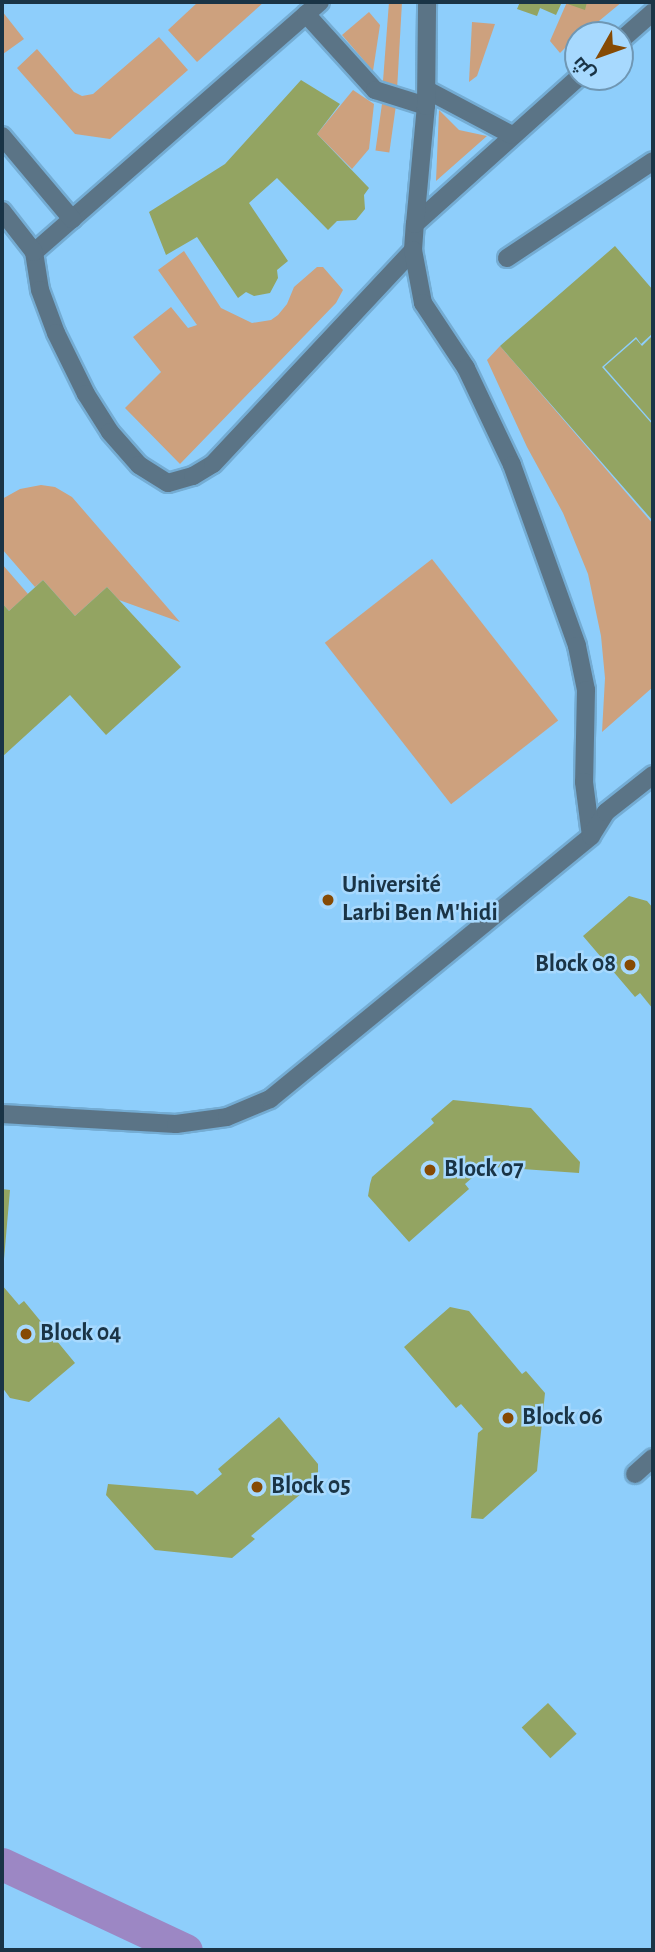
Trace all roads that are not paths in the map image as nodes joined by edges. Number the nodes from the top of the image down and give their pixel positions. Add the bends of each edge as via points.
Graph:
1 (320, 2) edge
2 (427, 2) edge
3 (653, 12) edge
4 (306, 14) junction
5 (634, 29) edge
6 (564, 90) edge
7 (426, 98) junction
8 (512, 135) junction
9 (2, 136) edge
10 (653, 161) edge
11 (2, 211) edge
12 (72, 219) junction
13 (415, 225) junction
14 (413, 250) junction
15 (34, 251) junction
16 (507, 258) dead end
17 (653, 775) edge
18 (591, 836) junction
19 (2, 1114) edge
20 (653, 1458) edge
21 (635, 1474) dead end

1 - 4 lane
2 - 7 lane
3 - 5 lane
4 - 7 lane via 375,90
4 - 12 lane
6 - 8 lane
7 - 8 lane
7 - 13 lane
8 - 13 lane
9 - 12 lane
10 - 16 lane
11 - 15 lane
12 - 15 lane
13 - 14 lane
14 - 15 lane via 213,464 168,483 139,465 86,394 40,290
14 - 18 lane via 423,303 466,368 512,465 573,633 586,690 584,782
17 - 18 lane via 606,812
18 - 19 lane via 290,1085 249,1109 176,1124
20 - 21 lane

